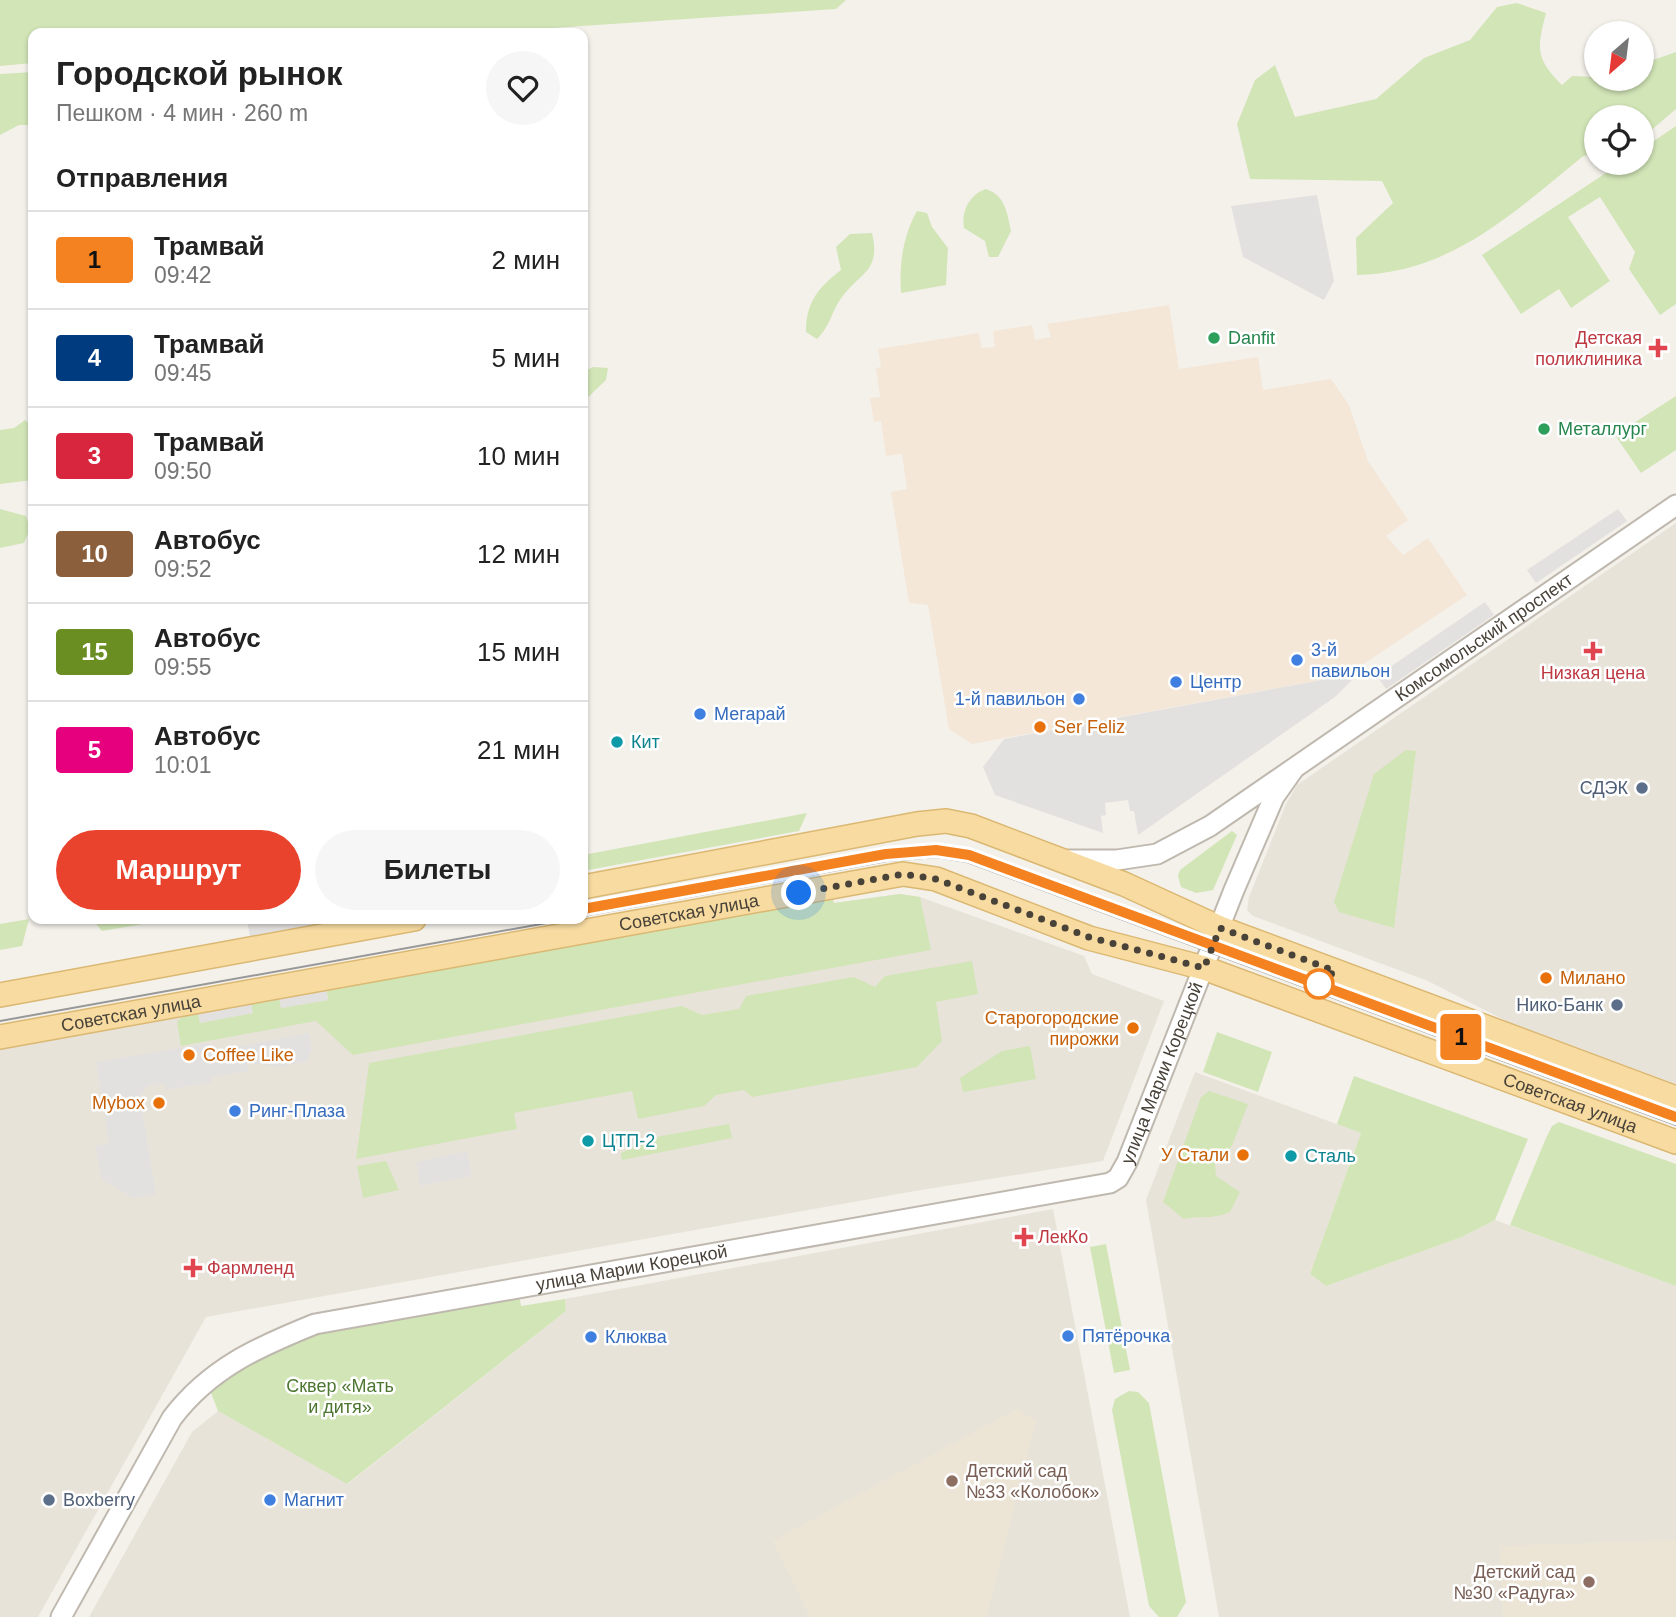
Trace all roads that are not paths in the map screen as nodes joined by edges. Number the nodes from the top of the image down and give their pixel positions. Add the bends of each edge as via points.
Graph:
1 (1676, 505) edge
2 (1293, 769) junction
3 (1060, 860) junction
4 (588, 886) edge
5 (387, 924) edge
6 (1220, 928) junction
7 (1204, 968) junction
8 (0, 995) edge
9 (0, 1037) edge
10 (1676, 1098) edge
11 (1676, 1142) edge
12 (61, 1617) edge

1 - 2 street, Комсомольский проспект
2 - 3 street, Комсомольский проспект via 1210,826 1157,854 1117,860
2 - 6 street, Комсомольский проспект via 1274,797
3 - 4 main road via 946,821
3 - 6 main road
5 - 8 main road
6 - 7 street, улица Марии Корецкой
6 - 10 main road
7 - 9 main road, Советская улица via 1089,937 936,879 903,874
7 - 11 main road, Советская улица
7 - 12 street, улица Марии Корецкой via 1127,1162 1110,1183 315,1324 267,1343 193,1390 172,1418

